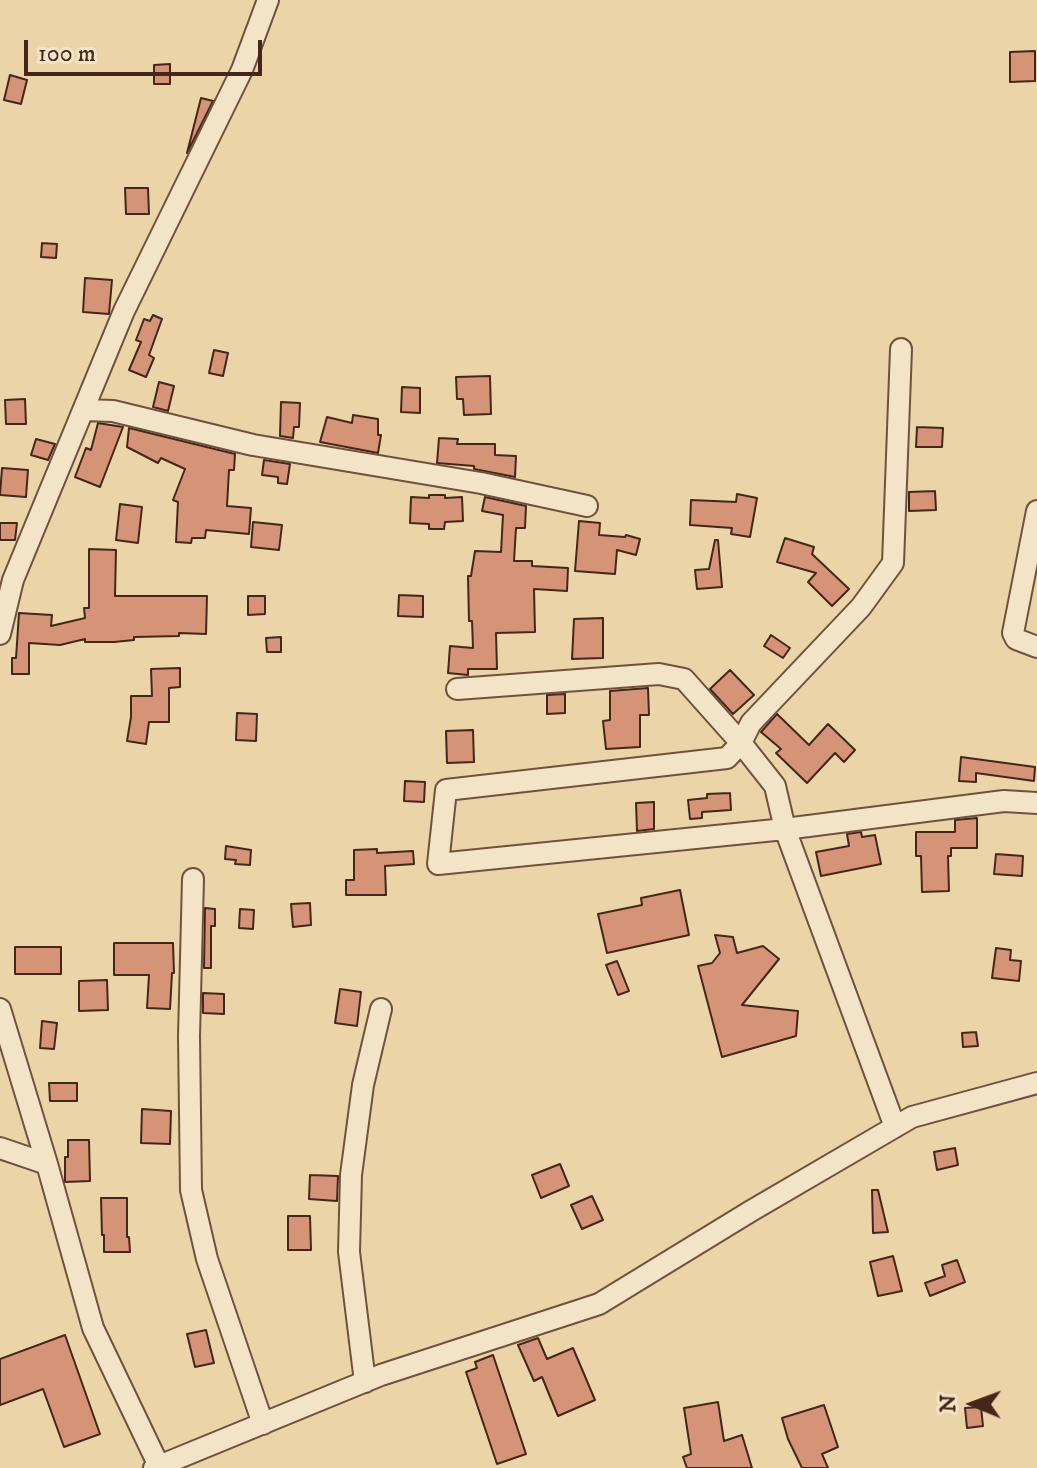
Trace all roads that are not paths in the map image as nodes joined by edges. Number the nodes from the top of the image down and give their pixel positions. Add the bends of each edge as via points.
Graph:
1 (268, 0) edge
2 (901, 349) dead end
3 (84, 410) junction
4 (587, 506) dead end
5 (1037, 511) edge
6 (3, 613) edge
7 (0, 634) edge
8 (1037, 647) edge
9 (457, 689) dead end
10 (741, 743) junction
11 (1037, 803) edge
12 (785, 829) junction
13 (193, 879) dead end
14 (0, 1009) edge
15 (381, 1009) dead end
16 (1037, 1083) edge
17 (895, 1127) junction
18 (0, 1148) edge
19 (47, 1164) junction
20 (365, 1382) junction
21 (263, 1424) junction
22 (156, 1467) edge

1 - 3 street via 242,70 124,311
2 - 10 street via 893,563 861,607 751,723
3 - 4 street via 113,411 253,445
3 - 6 street
5 - 8 street via 1013,633
6 - 7 street
9 - 10 street via 659,674 684,679
10 - 12 street via 775,786
10 - 12 street via 727,758 446,790 438,864
11 - 12 street via 1004,801
12 - 17 street
13 - 21 street via 191,1190 207,1259
14 - 19 street
15 - 20 street via 363,1085 351,1175 349,1252
16 - 17 street via 912,1117
17 - 20 street via 599,1304
18 - 19 street
19 - 22 street via 93,1328
20 - 21 street
21 - 22 street

